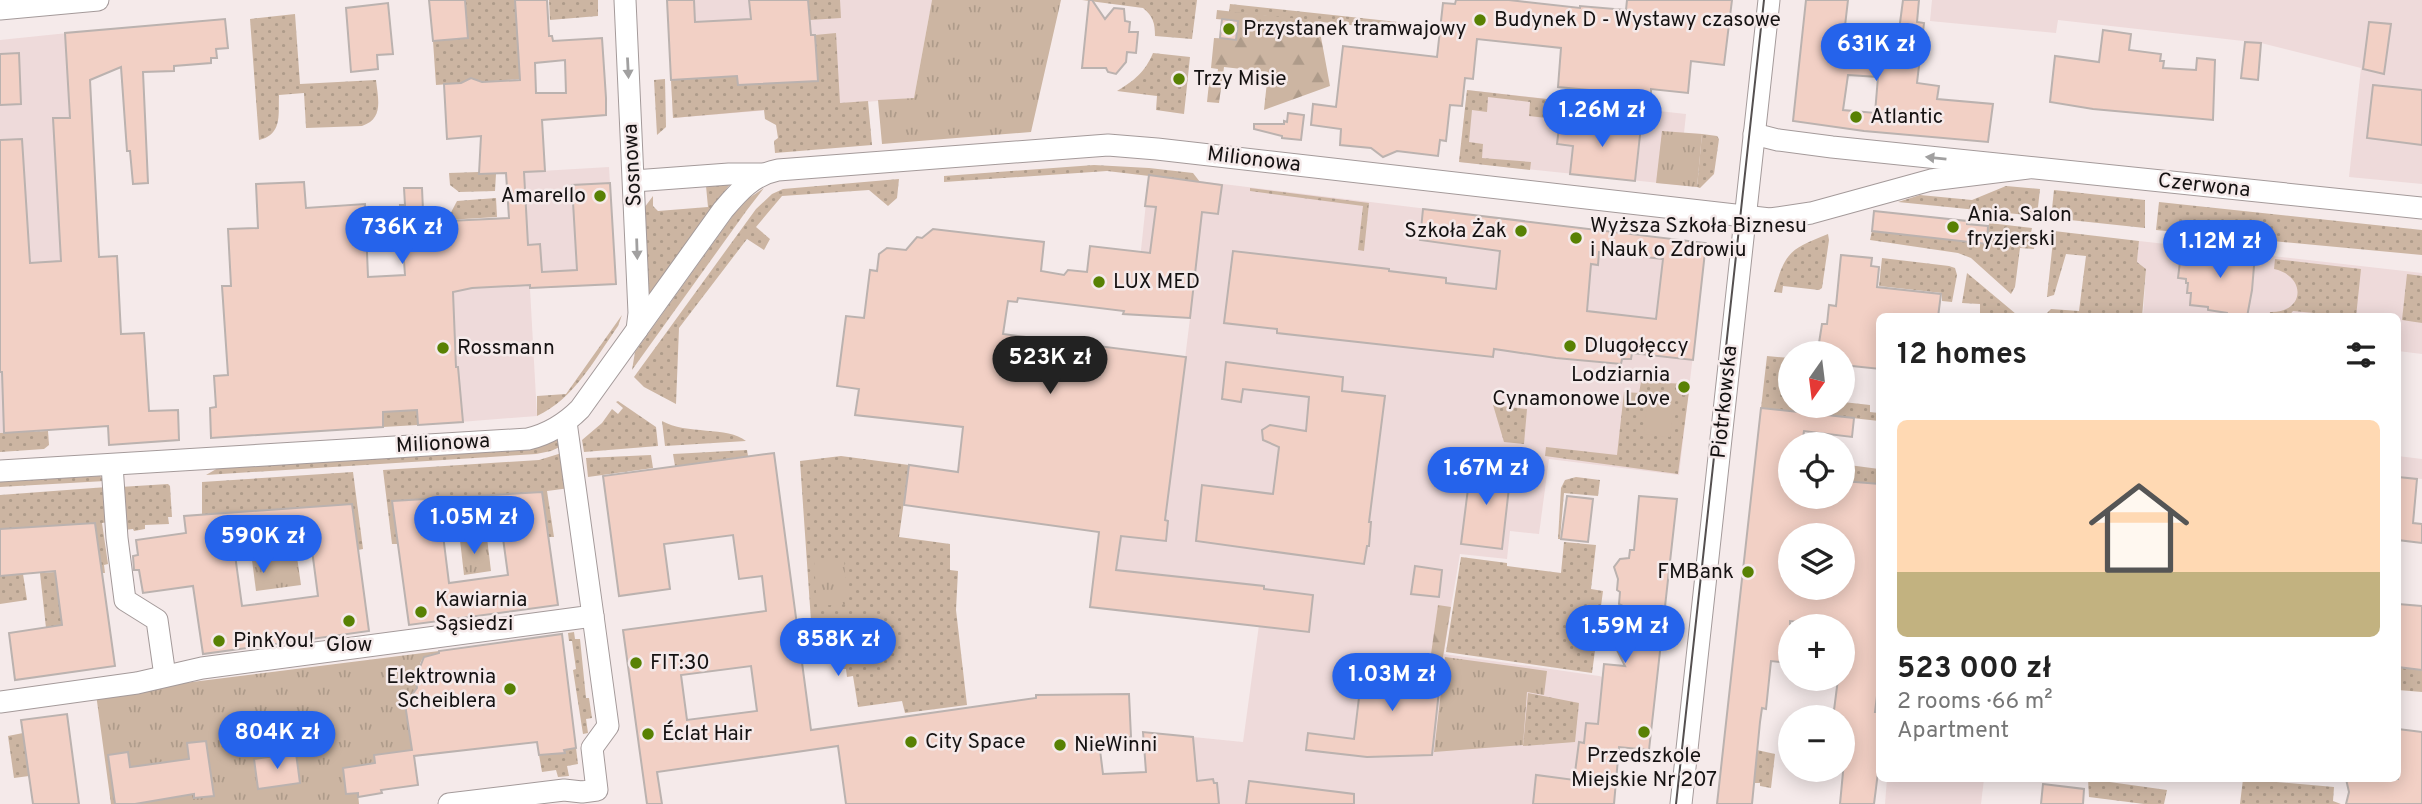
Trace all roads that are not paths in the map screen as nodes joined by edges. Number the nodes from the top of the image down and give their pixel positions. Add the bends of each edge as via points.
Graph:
1 (98, 0) edge
2 (625, 0) edge
3 (1769, 0) edge
4 (0, 9) edge
5 (1754, 134) junction
6 (2028, 168) junction
7 (762, 174) junction
8 (634, 181) junction
9 (2422, 208) edge
10 (1745, 217) junction
11 (637, 330) junction
12 (566, 422) junction
13 (112, 465) junction
14 (0, 471) edge
15 (593, 616) junction
16 (165, 676) junction
17 (0, 702) edge
18 (449, 804) edge
19 (1681, 804) edge

1 - 4 street
2 -> 8 street, Sosnowa
3 - 5 street, Piotrkowska
6 -> 5 street, Czerwona
5 - 10 street, Piotrkowska
6 - 9 street, Czerwona
6 - 10 street, Czerwona via 1931,180 1793,217
7 - 8 street, Milionowa
7 - 10 street, Milionowa via 1108,145
7 - 11 street, Milionowa via 723,210
8 -> 11 street, Sosnowa
10 - 19 street, Piotrkowska
11 - 12 street, Milionowa
12 - 13 street, Milionowa via 528,439
12 - 15 street
13 - 14 street, Milionowa
13 - 16 street via 125,600 157,620
15 - 16 street
15 - 18 street via 608,726 592,748 597,790
16 - 17 street

